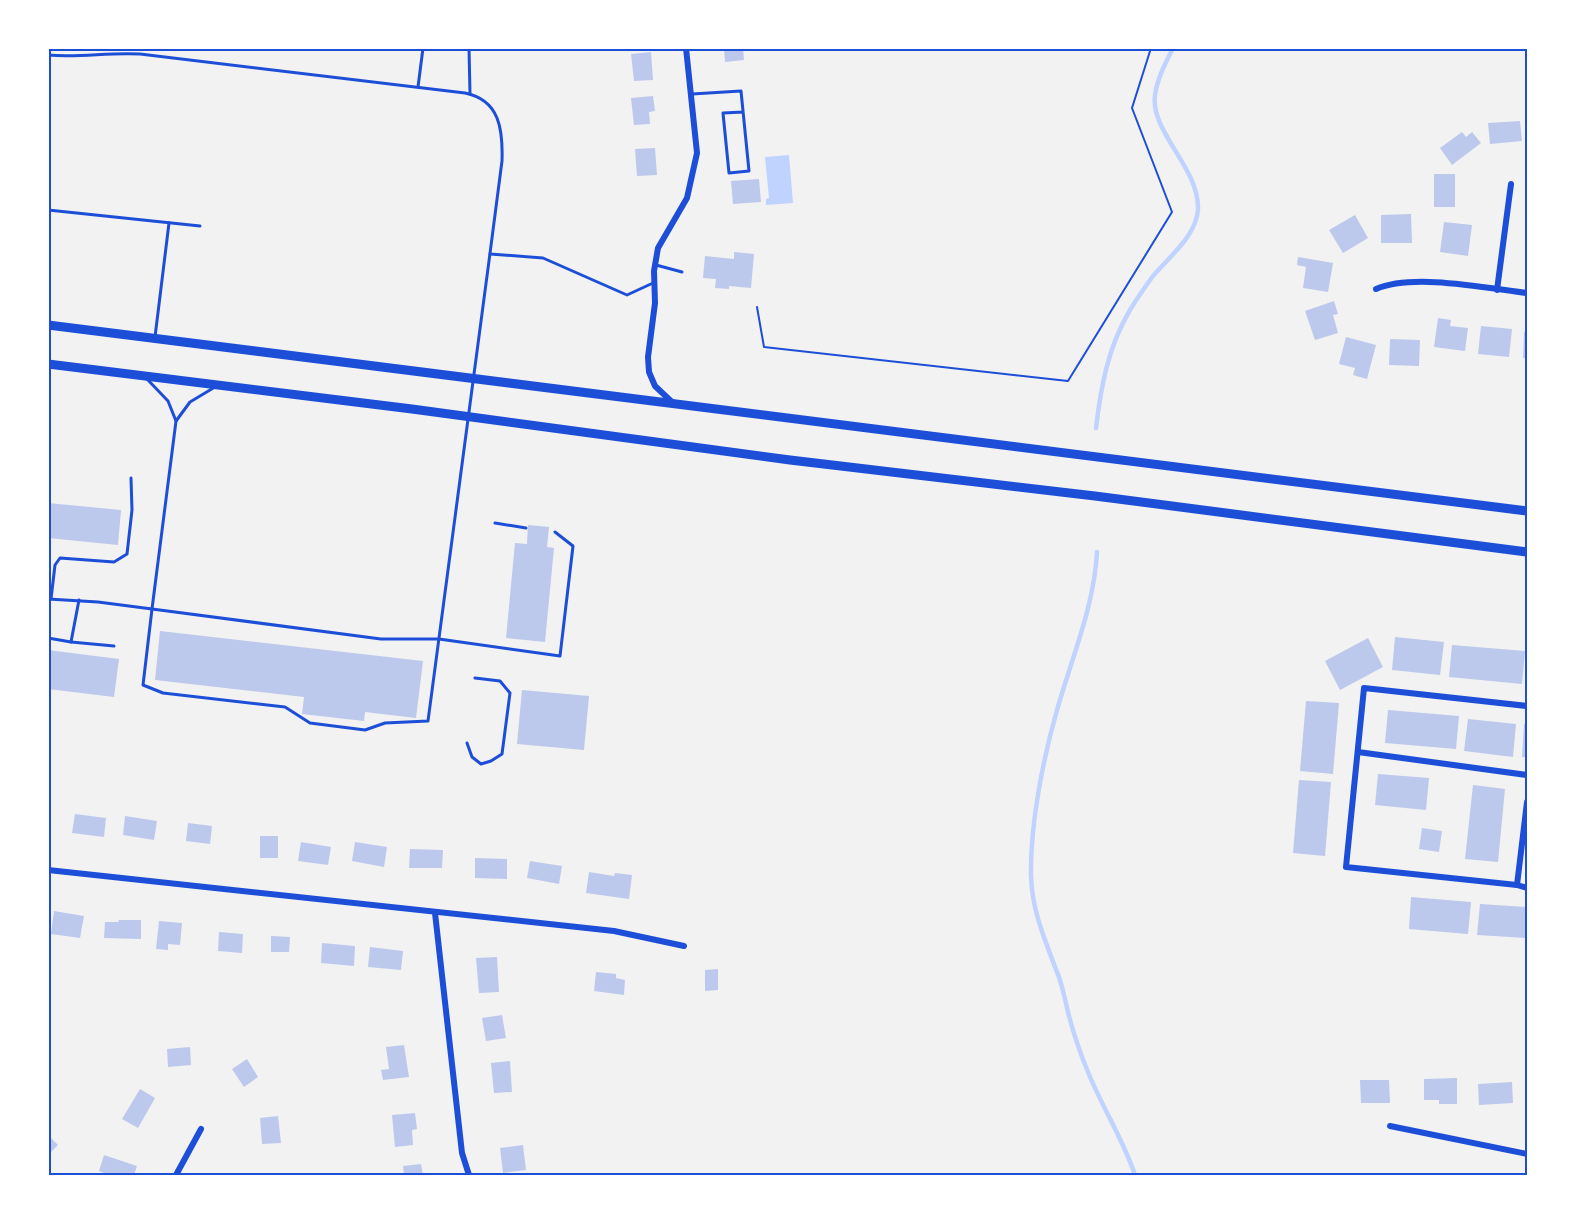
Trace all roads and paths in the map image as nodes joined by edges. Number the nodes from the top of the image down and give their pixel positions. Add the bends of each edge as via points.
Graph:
1 (423, 48) edge
2 (469, 48) edge
3 (686, 48) edge
4 (1151, 48) edge
5 (48, 55) edge
6 (418, 87) junction
7 (471, 94) junction
8 (690, 94) junction
9 (743, 112) junction
10 (1511, 184) dead end
11 (48, 210) edge
12 (169, 223) junction
13 (200, 226) dead end
14 (490, 254) junction
15 (654, 265) junction
16 (682, 272) dead end
17 (653, 283) junction
18 (1376, 289) dead end
19 (1497, 290) junction
20 (1527, 293) edge
21 (757, 307) dead end
22 (48, 326) edge
23 (155, 339) junction
24 (48, 364) edge
25 (144, 375) junction
26 (474, 380) junction
27 (219, 385) junction
28 (674, 404) junction
29 (469, 417) junction
30 (176, 420) junction
31 (131, 478) dead end
32 (1527, 511) edge
33 (495, 523) dead end
34 (526, 528) dead end
35 (555, 532) dead end
36 (1527, 552) edge
37 (49, 599) edge
38 (79, 600) junction
39 (152, 609) junction
40 (48, 638) edge
41 (439, 639) junction
42 (71, 642) junction
43 (114, 646) dead end
44 (475, 678) dead end
45 (1527, 706) edge
46 (467, 743) dead end
47 (1358, 752) junction
48 (1527, 775) edge
49 (1527, 802) edge
50 (48, 870) edge
51 (1517, 885) junction
52 (1527, 888) edge
53 (435, 913) junction
54 (684, 946) dead end
55 (1390, 1126) dead end
56 (201, 1129) dead end
57 (1527, 1154) edge
58 (176, 1175) edge
59 (469, 1175) edge

1 - 6 lane
2 - 7 lane
3 - 8 street
4 - 21 path via 1132,108 1172,212 1068,381 764,347
5 - 6 lane via 140,54
6 - 7 lane
7 - 14 lane via 480,97 498,117 501,136 502,161
8 - 9 lane via 741,90
8 - 15 street via 697,153 692,181 683,206 658,248
9 - 9 lane via 749,171 729,173 723,113
10 - 19 street
11 - 12 lane
12 - 13 lane
12 - 23 lane
14 - 17 lane via 543,258 627,295
14 - 26 lane
15 - 16 lane
15 - 17 street
17 - 28 street via 649,372 655,386
18 - 19 street via 1415,281
19 - 20 street
22 - 23 main road
23 - 26 main road
24 - 25 main road
25 - 27 main road
25 - 30 lane via 168,401
26 - 28 main road
26 - 29 lane
27 - 29 main road
27 - 30 lane via 190,402
28 - 32 main road
29 - 36 main road
29 - 41 lane
30 - 39 lane
31 - 37 lane via 127,554 114,562 60,558 55,565
33 - 34 lane
35 - 41 lane via 573,546 560,656
37 - 38 lane
38 - 39 lane
38 - 42 lane
39 - 41 lane via 381,639
39 - 41 lane via 143,685 163,693 285,707 310,723 365,730 386,723 428,722
40 - 42 lane
42 - 43 lane
44 - 46 lane via 500,681 510,693 502,754 481,764 471,757
45 - 47 street via 1364,688
47 - 48 street
47 - 51 street via 1346,867
49 - 51 street
50 - 53 street
51 - 52 street
53 - 54 street via 614,932
53 - 59 street via 462,1153
55 - 57 street
56 - 58 street

